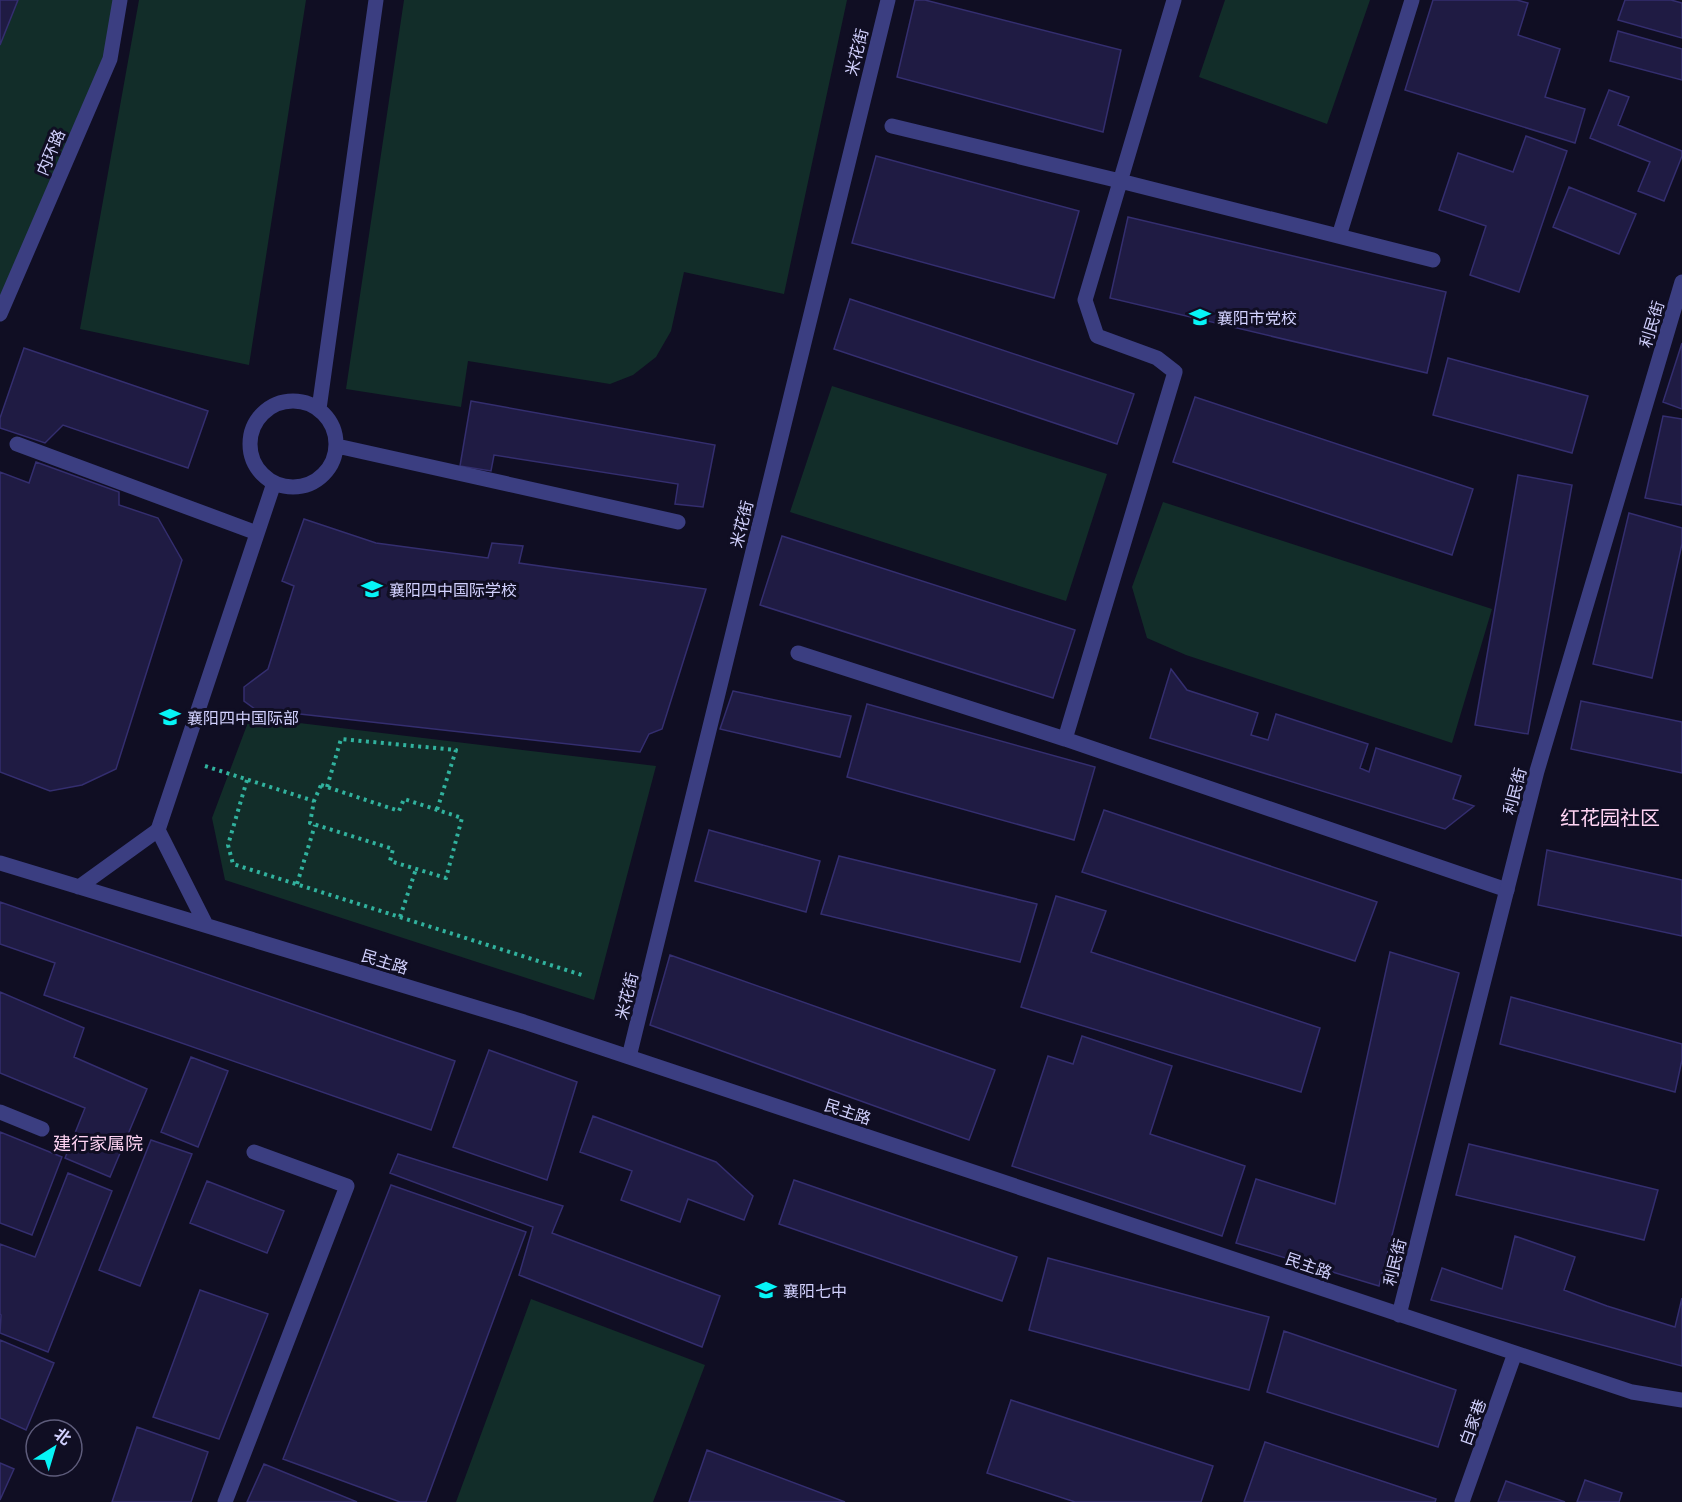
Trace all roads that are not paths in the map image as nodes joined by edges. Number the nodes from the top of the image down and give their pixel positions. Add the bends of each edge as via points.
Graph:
1 (120, 0) edge
2 (376, 0) edge
3 (888, 0) edge
4 (1174, 0) edge
5 (1412, 0) edge
6 (892, 126) dead end
7 (1120, 181) junction
8 (1339, 236) junction
9 (1432, 260) dead end
10 (1682, 282) edge
11 (0, 314) edge
12 (319, 409) junction
13 (17, 444) dead end
14 (337, 446) junction
15 (274, 483) junction
16 (678, 522) dead end
17 (257, 533) junction
18 (798, 653) dead end
19 (1065, 740) junction
20 (158, 830) junction
21 (0, 863) edge
22 (79, 887) junction
23 (1507, 890) junction
24 (206, 926) junction
25 (629, 1057) junction
26 (0, 1112) edge
27 (42, 1129) dead end
28 (254, 1152) dead end
29 (1399, 1315) junction
30 (1515, 1353) junction
31 (1682, 1400) edge
32 (225, 1502) edge
33 (1462, 1502) edge

1 - 11 street, 内环路 via 110,59
2 - 12 street
3 - 25 street, 米花街
4 - 7 street
5 - 8 street
6 - 7 street
7 - 8 street
7 - 19 street via 1085,300 1097,336 1157,358 1175,372
8 - 9 street
10 - 23 street, 利民街 via 1537,771
12 - 14 street via 329,419
12 - 15 street via 292,400 265,410 255,421 249,449 253,463
13 - 17 street
14 - 15 street via 334,460 315,482 302,487
14 - 16 street
15 - 17 street
17 - 20 street
18 - 19 street
19 - 23 street
20 - 22 street
20 - 24 street
21 - 22 street, 民主路
22 - 24 street, 民主路
23 - 29 street, 利民街
24 - 25 street, 民主路
25 - 29 street, 民主路
26 - 27 street
28 - 32 street via 347,1186
29 - 30 street, 民主路
30 - 31 street, 民主路 via 1632,1392
30 - 33 street, 白家巷

